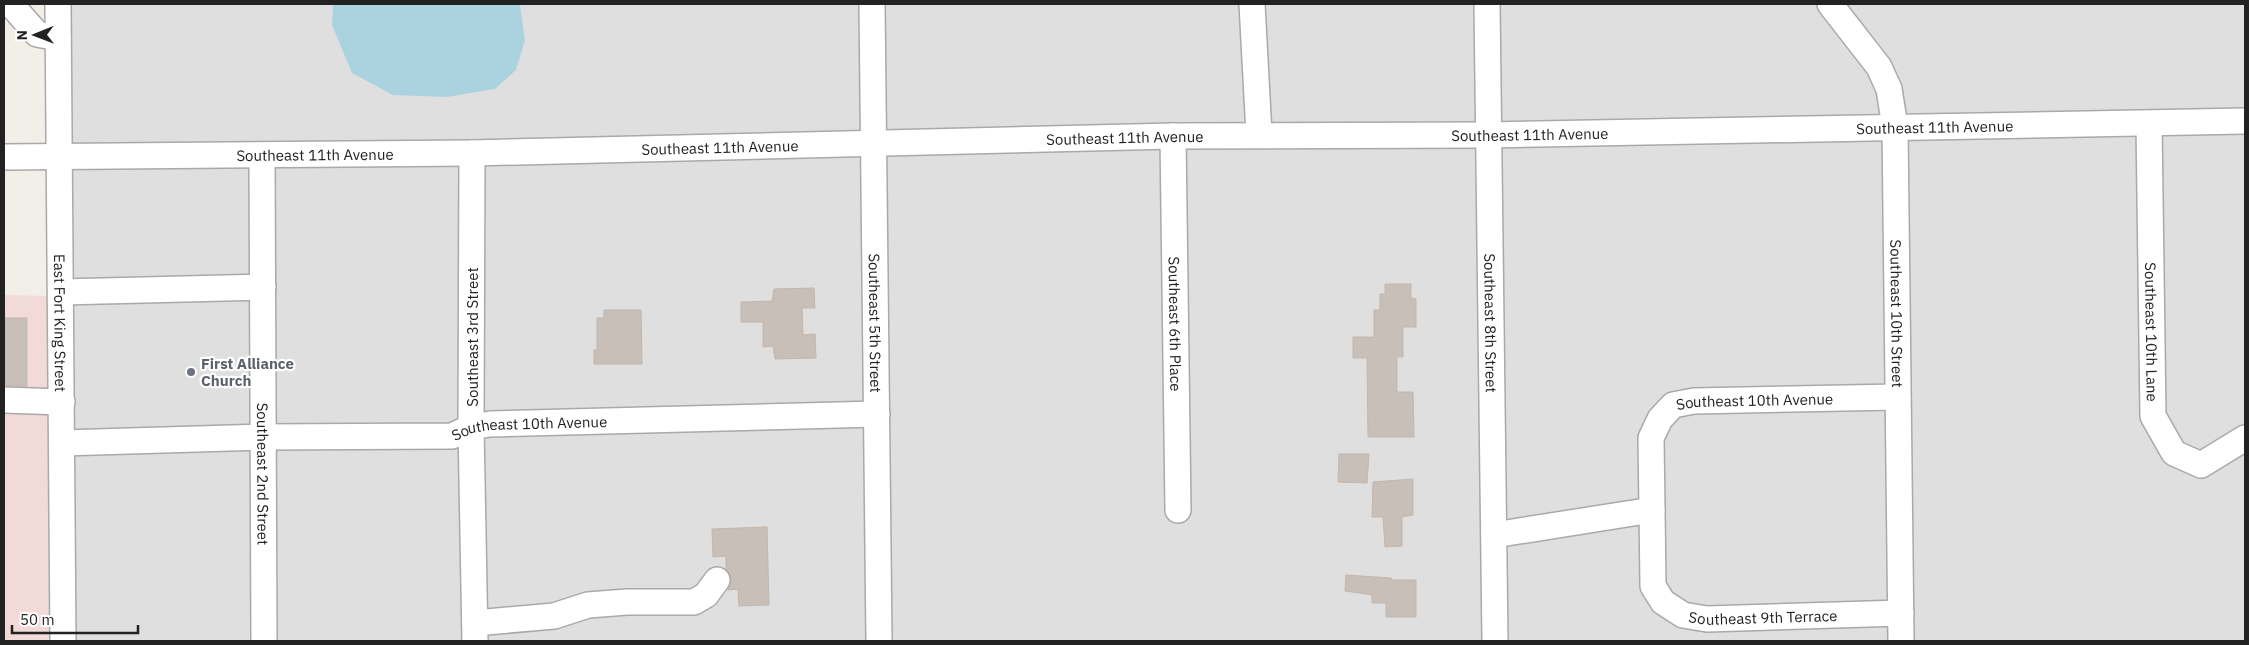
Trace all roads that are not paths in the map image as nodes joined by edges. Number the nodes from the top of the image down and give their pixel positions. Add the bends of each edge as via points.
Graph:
1 (15, 4) edge
2 (58, 4) edge
3 (872, 4) edge
4 (1252, 4) edge
5 (1487, 4) edge
6 (1830, 4) edge
7 (58, 38) junction
8 (2245, 121) edge
9 (2149, 124) junction
10 (1895, 127) junction
11 (1259, 134) junction
12 (1487, 135) junction
13 (1173, 136) junction
14 (873, 142) junction
15 (472, 153) junction
16 (59, 156) junction
17 (262, 156) junction
18 (4, 157) edge
19 (263, 288) junction
20 (61, 292) junction
21 (1898, 397) junction
22 (4, 400) edge
23 (62, 402) junction
24 (877, 414) junction
25 (471, 427) junction
26 (264, 437) junction
27 (2245, 438) edge
28 (62, 443) junction
29 (1178, 510) dead end
30 (1652, 510) junction
31 (1494, 535) junction
32 (717, 580) dead end
33 (1901, 613) junction
34 (475, 632) edge
35 (64, 641) edge
36 (264, 641) edge
37 (878, 641) edge
38 (1495, 641) edge
39 (1901, 641) edge

1 - 7 street via 15,9 37,34
2 - 7 street, East Fort King Street
3 - 14 street, Southeast 5th Street
4 - 11 street
5 - 12 street, Southeast 8th Street
6 - 10 street, Southeast 10th Street via 1879,67 1889,89
7 - 16 street, East Fort King Street
8 - 9 street, Southeast 11th Avenue
9 - 10 street, Southeast 11th Avenue
9 - 27 street, Southeast 10th Lane via 2153,416 2174,453 2201,465
10 - 12 street, Southeast 11th Avenue
10 - 21 street, Southeast 10th Street
11 - 12 street, Southeast 11th Avenue
11 - 13 street, Southeast 11th Avenue
12 - 31 street, Southeast 8th Street
13 - 14 street, Southeast 11th Avenue
13 - 29 street, Southeast 6th Place
14 - 15 street, Southeast 11th Avenue
14 - 24 street, Southeast 5th Street
15 - 17 street, Southeast 11th Avenue
15 - 25 street, Southeast 3rd Street
16 - 17 street, Southeast 11th Avenue
16 - 18 street, Southeast 11th Avenue
16 - 20 street, East Fort King Street
17 - 19 street, Southeast 2nd Street
19 - 20 street
19 - 26 street, Southeast 2nd Street
20 - 23 street, East Fort King Street
21 - 30 street, Southeast 10th Avenue via 1694,401 1673,405 1660,419 1651,438
21 - 33 street, Southeast 10th Street
22 - 23 street
23 - 28 street, East Fort King Street
24 - 25 street, Southeast 10th Avenue
24 - 37 street, Southeast 5th Street
25 - 26 street, Southeast 10th Avenue via 452,436
25 - 34 street, Southeast 3rd Street
26 - 28 street, Southeast 10th Avenue
26 - 36 street, Southeast 2nd Street
28 - 35 street, East Fort King Street
30 - 31 street
30 - 33 street, Southeast 9th Terrace via 1653,586 1663,602 1683,615 1707,619
31 - 38 street, Southeast 8th Street
32 - 34 street via 706,595 694,602 588,605 554,616
33 - 39 street, Southeast 10th Street

